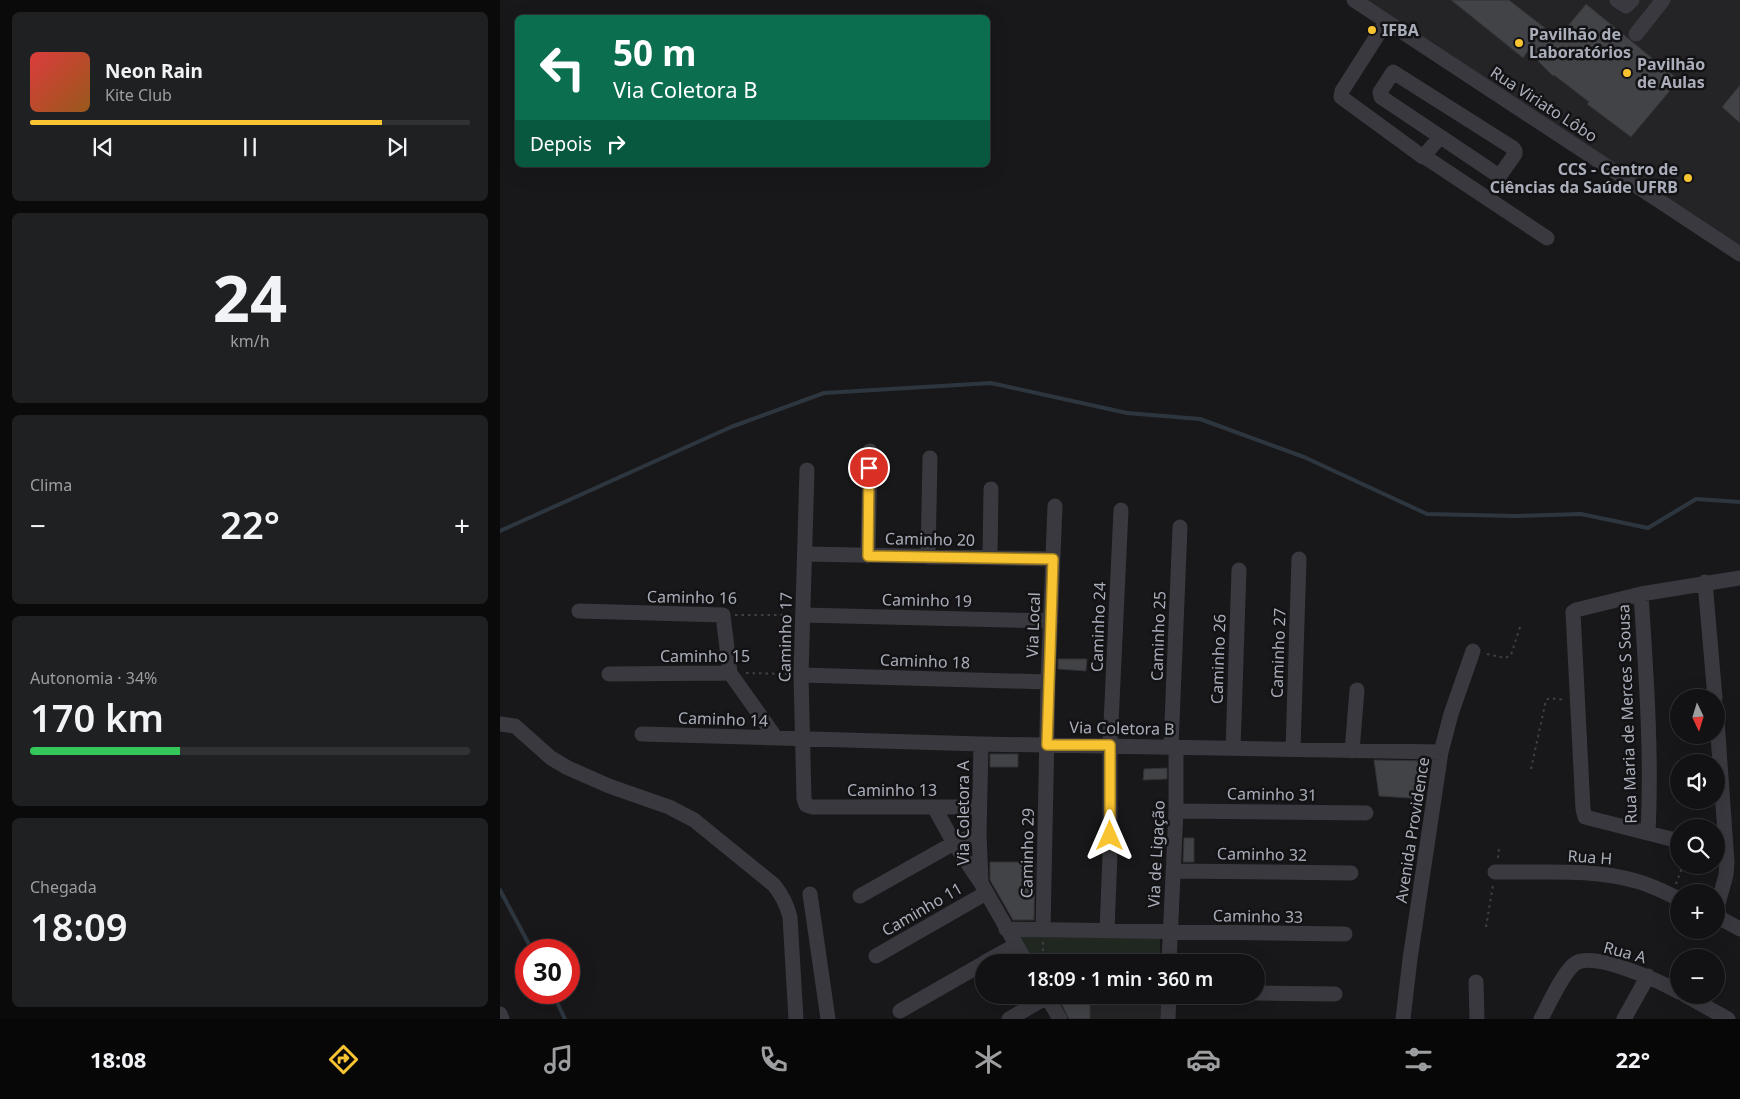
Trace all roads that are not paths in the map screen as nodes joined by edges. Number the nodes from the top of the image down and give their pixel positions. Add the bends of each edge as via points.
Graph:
1 (1354, 0) edge
2 (1617, 0) edge
3 (1632, 0) edge
4 (1663, 0) edge
5 (1386, 22) junction
6 (1636, 34) dead end
7 (1440, 137) junction
8 (1425, 157) junction
9 (1547, 238) dead end
10 (1740, 254) edge
11 (870, 451) dead end
12 (930, 458) dead end
13 (807, 470) dead end
14 (990, 489) dead end
15 (1055, 506) dead end
16 (1120, 510) dead end
17 (1180, 527) dead end
18 (806, 554) junction
19 (868, 556) junction
20 (928, 557) junction
21 (990, 558) junction
22 (1053, 559) junction
23 (1299, 559) dead end
24 (1239, 570) dead end
25 (1740, 578) edge
26 (1705, 582) junction
27 (1641, 594) junction
28 (580, 611) dead end
29 (803, 615) junction
30 (1051, 621) junction
31 (1472, 651) road end
32 (730, 673) junction
33 (609, 674) dead end
34 (801, 675) junction
35 (1048, 682) junction
36 (1715, 689) edge
37 (1357, 690) dead end
38 (500, 724) edge
39 (642, 734) dead end
40 (776, 738) junction
41 (802, 739) junction
42 (981, 744) junction
43 (1718, 744) edge
44 (1047, 745) junction
45 (1110, 745) junction
46 (1173, 747) junction
47 (1233, 748) junction
48 (1292, 749) junction
49 (1352, 752) junction
50 (1441, 752) junction
51 (806, 805) joint
52 (934, 807) junction
53 (979, 807) junction
54 (1176, 810) junction
55 (1366, 813) dead end
56 (1721, 819) edge
57 (1648, 832) junction
58 (979, 834) junction
59 (1670, 838) edge
60 (954, 843) junction
61 (1725, 869) edge
62 (1173, 871) junction
63 (1495, 872) road end
64 (1351, 873) dead end
65 (1723, 884) edge
66 (983, 888) junction
67 (810, 894) dead end
68 (1670, 895) edge
69 (860, 896) dead end
70 (1725, 921) edge
71 (1006, 929) junction
72 (1740, 929) edge
73 (1043, 930) junction
74 (1107, 931) junction
75 (1170, 932) junction
76 (1345, 934) dead end
77 (1016, 945) junction
78 (1000, 954) edge
79 (1021, 954) edge
80 (1169, 954) edge
81 (876, 956) dead end
82 (975, 968) edge
83 (1648, 976) junction
84 (1476, 982) dead end
85 (1670, 987) edge
86 (1265, 993) edge
87 (1335, 994) dead end
88 (1033, 1004) edge
89 (1052, 1004) edge
90 (1169, 1004) edge
91 (1696, 1004) edge
92 (900, 1011) dead end
93 (500, 1014) edge
94 (1708, 1014) edge
95 (502, 1019) edge
96 (796, 1019) edge
97 (828, 1019) edge
98 (1008, 1019) edge
99 (1060, 1019) edge
100 (1168, 1019) edge
101 (1403, 1019) edge
102 (1477, 1019) edge
103 (1541, 1019) edge
104 (1624, 1019) edge
105 (1728, 1019) edge

1 - 5 street, Rua Viriato Lôbo
2 - 3 street via 1627,6
4 - 6 street
5 - 8 street via 1341,97
5 - 10 street, Rua Viriato Lôbo
7 - 7 street via 1380,96 1393,72 1515,152 1498,175
7 - 8 street
8 - 9 street
11 - 19 street
12 - 20 street
13 - 18 street, Caminho 17
14 - 21 street
15 - 22 street, Via Local
16 - 45 street, Caminho 24
17 - 46 street, Caminho 25
18 - 19 street, Caminho 20
18 - 29 street, Caminho 17
19 - 20 street, Caminho 20
20 - 21 street, Caminho 20
21 - 22 street, Caminho 20
22 - 30 street, Via Local
23 - 48 street, Caminho 27
24 - 47 street, Caminho 26
25 - 26 street
26 - 27 street
26 - 36 street
27 - 57 street, Rua Maria de Merces S Sousa via 1650,779
27 - 57 street via 1573,611 1585,817
28 - 32 street, Caminho 16 via 723,615
29 - 30 street, Caminho 19
29 - 34 street, Caminho 17
30 - 35 street, Via Local
31 - 50 street, Avenida Providence
32 - 33 street, Caminho 15
32 - 40 street
34 - 35 street, Caminho 18
34 - 41 street, Caminho 17
35 - 44 street, Via Local
37 - 49 street
38 - 96 street via 515,726 551,758 568,768 682,813 774,885 790,917
39 - 40 street, Caminho 14
40 - 41 street, Caminho 14
41 - 42 street, Via Coletora B
41 - 51 street, Caminho 17
42 - 44 street, Via Coletora B
42 - 53 street, Via Coletora A
43 - 56 street
44 - 45 street, Via Coletora B
44 - 73 street, Caminho 29
45 - 46 street, Via Coletora B
45 - 74 street, Caminho 24
46 - 47 street, Via Coletora B
46 - 54 street, Via de Ligação
47 - 48 street, Via Coletora B
48 - 49 street, Via Coletora B
49 - 50 street, Via Coletora B
50 - 101 street, Avenida Providence
51 - 52 street, Caminho 13
52 - 53 street, Caminho 13
52 - 60 street, Via Coletora A
53 - 58 street, Via Coletora A
54 - 55 street, Caminho 31
54 - 62 street, Via de Ligação
57 - 59 street
58 - 60 street
58 - 66 street, Via Coletora A
60 - 66 street, Via Coletora A
60 - 69 street
61 - 65 street
62 - 64 street, Caminho 32
62 - 75 street, Via de Ligação
63 - 68 street, Rua H via 1618,877
66 - 71 street, Via Coletora A
66 - 81 street, Caminho 11
67 - 97 street
70 - 72 street
71 - 73 street, Caminho 33
71 - 77 street, Via Coletora A
73 - 74 street, Caminho 33
74 - 75 street, Caminho 33
75 - 76 street, Caminho 33
75 - 80 street, Via de Ligação
77 - 78 street
77 - 79 street, Via Coletora A
82 - 92 street
83 - 85 street, Rua A
83 - 103 street, Rua A via 1589,960 1576,963
83 - 104 street
84 - 102 street
86 - 87 street
88 - 98 street
89 - 99 street
90 - 100 street
91 - 94 street
93 - 95 street
94 - 105 street

